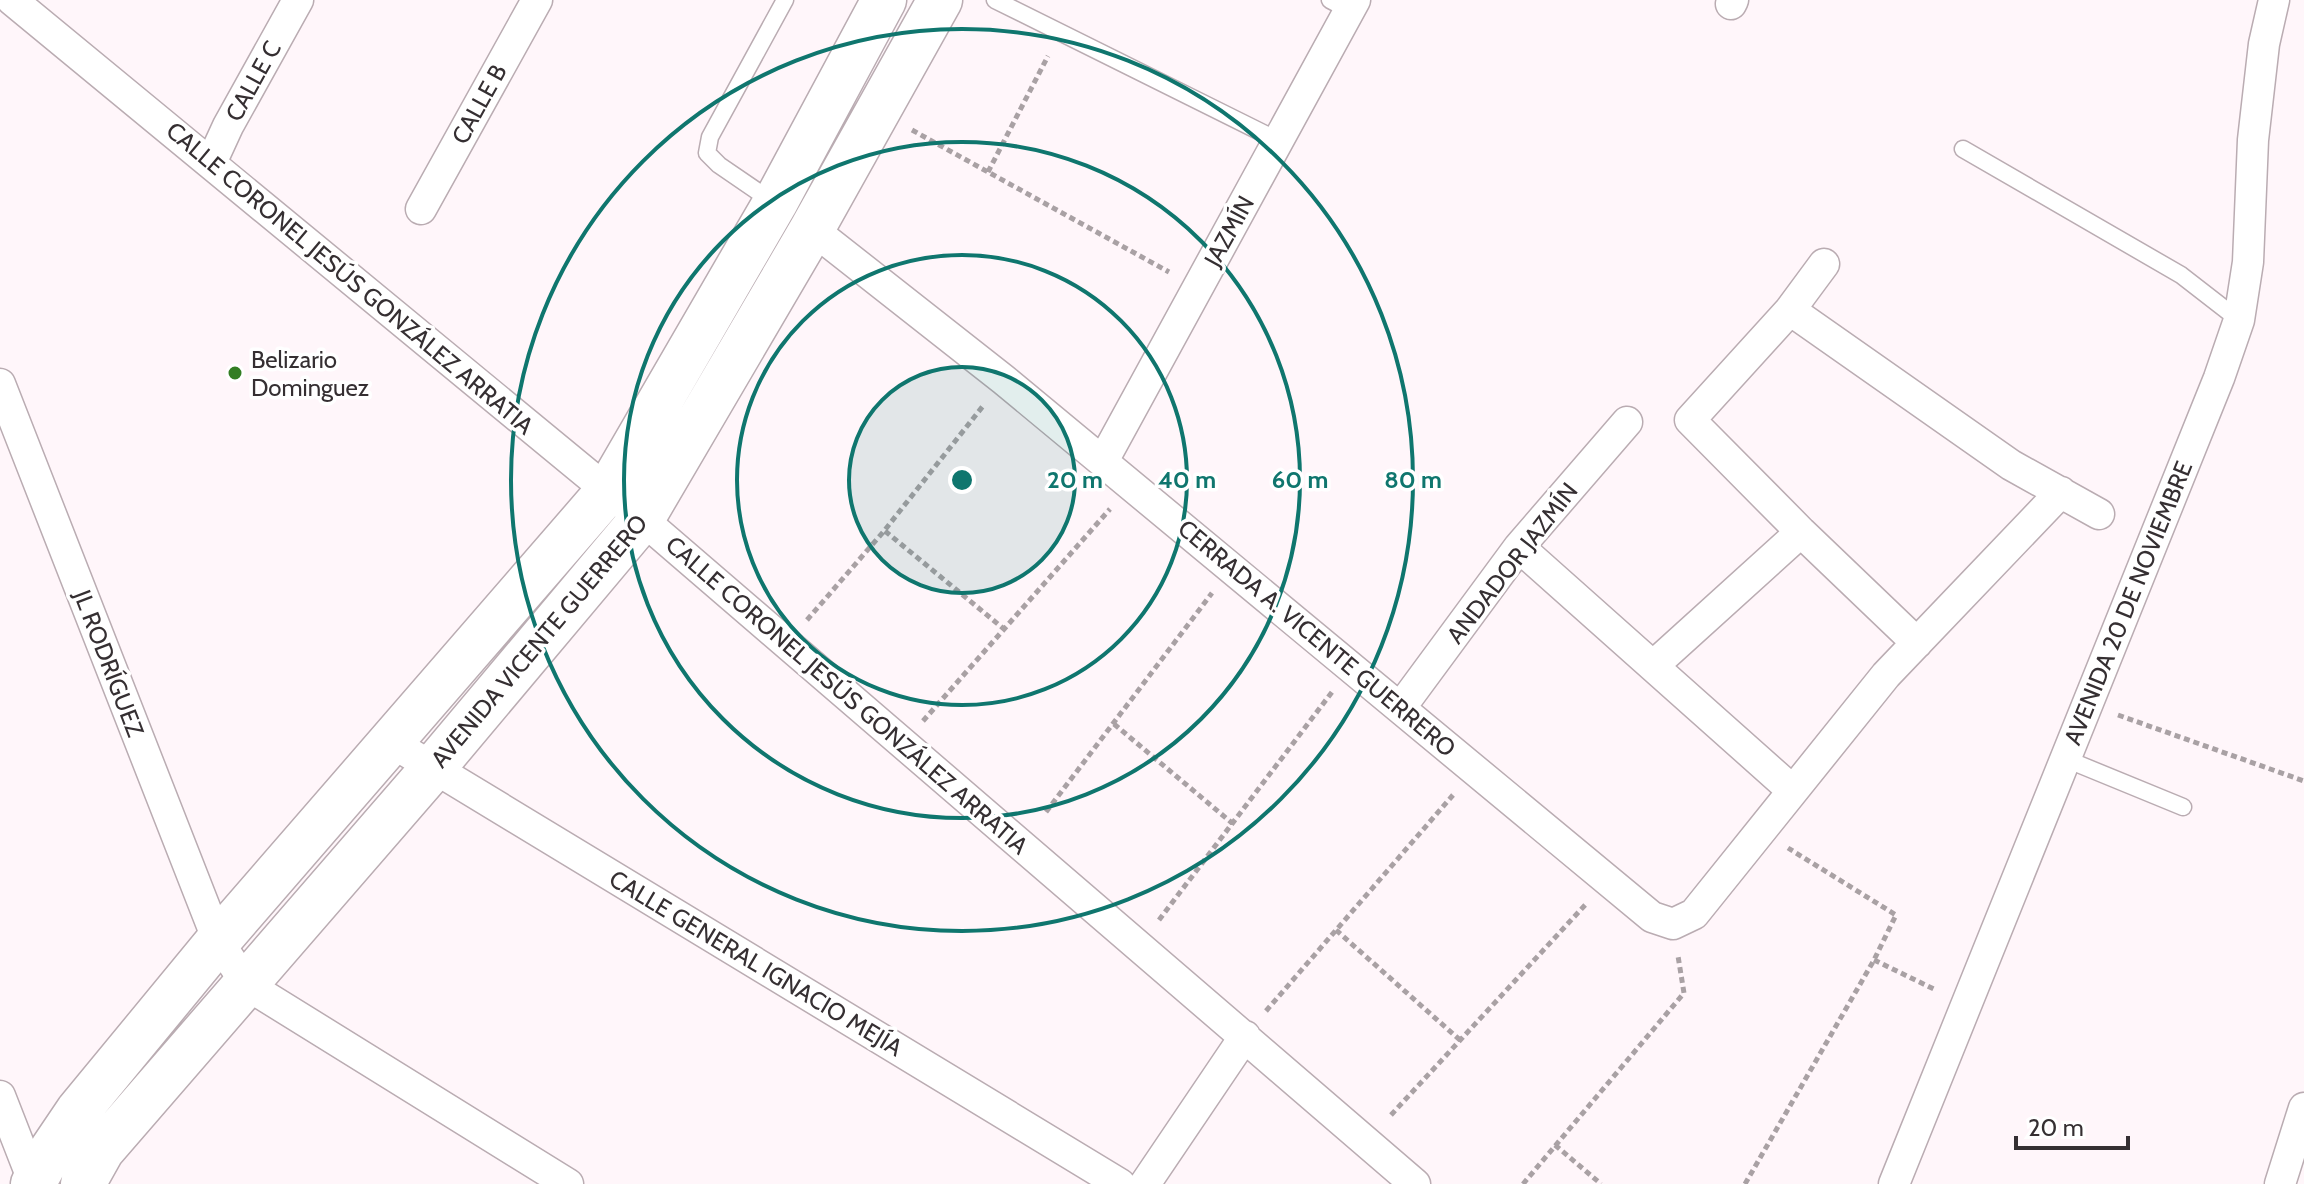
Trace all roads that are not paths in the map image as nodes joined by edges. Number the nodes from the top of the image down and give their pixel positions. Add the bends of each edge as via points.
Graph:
1 (12, 0) edge
2 (298, 0) edge
3 (537, 0) edge
4 (785, 0) edge
5 (884, 0) edge
6 (940, 0) edge
7 (995, 0) edge
8 (2274, 0) edge
9 (1345, 3) edge
10 (1279, 141) junction
11 (1963, 149) dead end
12 (211, 163) junction
13 (775, 203) junction
14 (421, 209) dead end
15 (812, 229) junction
16 (1824, 264) dead end
17 (1790, 310) junction
18 (2239, 320) junction
19 (0, 384) edge
20 (1627, 422) dead end
21 (1103, 461) junction
22 (608, 491) junction
23 (2061, 492) junction
24 (2099, 514) dead end
25 (642, 519) junction
26 (1801, 532) junction
27 (1519, 547) junction
28 (1917, 643) junction
29 (1653, 666) junction
30 (1401, 707) junction
31 (391, 742) junction
32 (2066, 759) junction
33 (433, 768) junction
34 (1792, 790) junction
35 (2183, 807) dead end
36 (218, 941) junction
37 (247, 985) junction
38 (1245, 1036) junction
39 (0, 1096) edge
40 (2304, 1108) edge
41 (34, 1184) edge
42 (83, 1184) edge
43 (568, 1184) edge
44 (1120, 1184) edge
45 (1145, 1184) edge
46 (1415, 1184) edge
47 (1894, 1184) edge
48 (2280, 1184) edge

1 - 12 street, CALLE CORONEL JESÚS GONZÁLEZ ARRATIA
2 - 12 street, CALLE C
3 - 14 street, CALLE B
4 - 13 lane via 710,137 707,153
5 - 13 main road, AVENIDA VICENTE GUERRERO
6 - 15 main road, AVENIDA VICENTE GUERRERO
7 - 10 lane
8 - 18 street, AVENIDA 20 DE NOVIEMBRE via 2253,140 2248,262
9 - 10 street, JAZMÍN
10 - 21 street, JAZMÍN
11 - 18 lane via 2181,275
12 - 22 street, CALLE CORONEL JESÚS GONZÁLEZ ARRATIA
13 - 22 main road, AVENIDA VICENTE GUERRERO
15 - 21 street, CERRADA A. VICENTE GUERRERO
15 - 25 main road, AVENIDA VICENTE GUERRERO
16 - 17 street
17 - 23 street via 2011,465
17 - 26 street via 1690,420
18 - 32 street, AVENIDA 20 DE NOVIEMBRE
19 - 36 street, JL RODRÍGUEZ
20 - 27 street, ANDADOR JAZMÍN
21 - 30 street, CERRADA A. VICENTE GUERRERO
22 - 25 street, CALLE CORONEL JESÚS GONZÁLEZ ARRATIA
22 - 31 main road, AVENIDA VICENTE GUERRERO
23 - 24 street
23 - 28 street
25 - 33 main road, AVENIDA VICENTE GUERRERO
25 - 38 street, CALLE CORONEL JESÚS GONZÁLEZ ARRATIA
26 - 28 street
26 - 29 street
27 - 29 street
27 - 30 street, ANDADOR JAZMÍN
28 - 34 street
29 - 34 street
30 - 34 street, CERRADA A. VICENTE GUERRERO via 1652,917 1673,924 1694,914
31 - 33 street, CALLE GENERAL IGNACIO MEJÍA
31 - 36 main road, AVENIDA VICENTE GUERRERO
32 - 35 lane
32 - 47 street, AVENIDA 20 DE NOVIEMBRE
33 - 37 main road, AVENIDA VICENTE GUERRERO
33 - 44 street, CALLE GENERAL IGNACIO MEJÍA
36 - 37 street, JL RODRÍGUEZ
36 - 41 main road, AVENIDA VICENTE GUERRERO via 78,1111
37 - 42 main road, AVENIDA VICENTE GUERRERO via 102,1150
37 - 43 street
38 - 45 street
38 - 46 street, CALLE CORONEL JESÚS GONZÁLEZ ARRATIA
39 - 41 street
40 - 48 street

